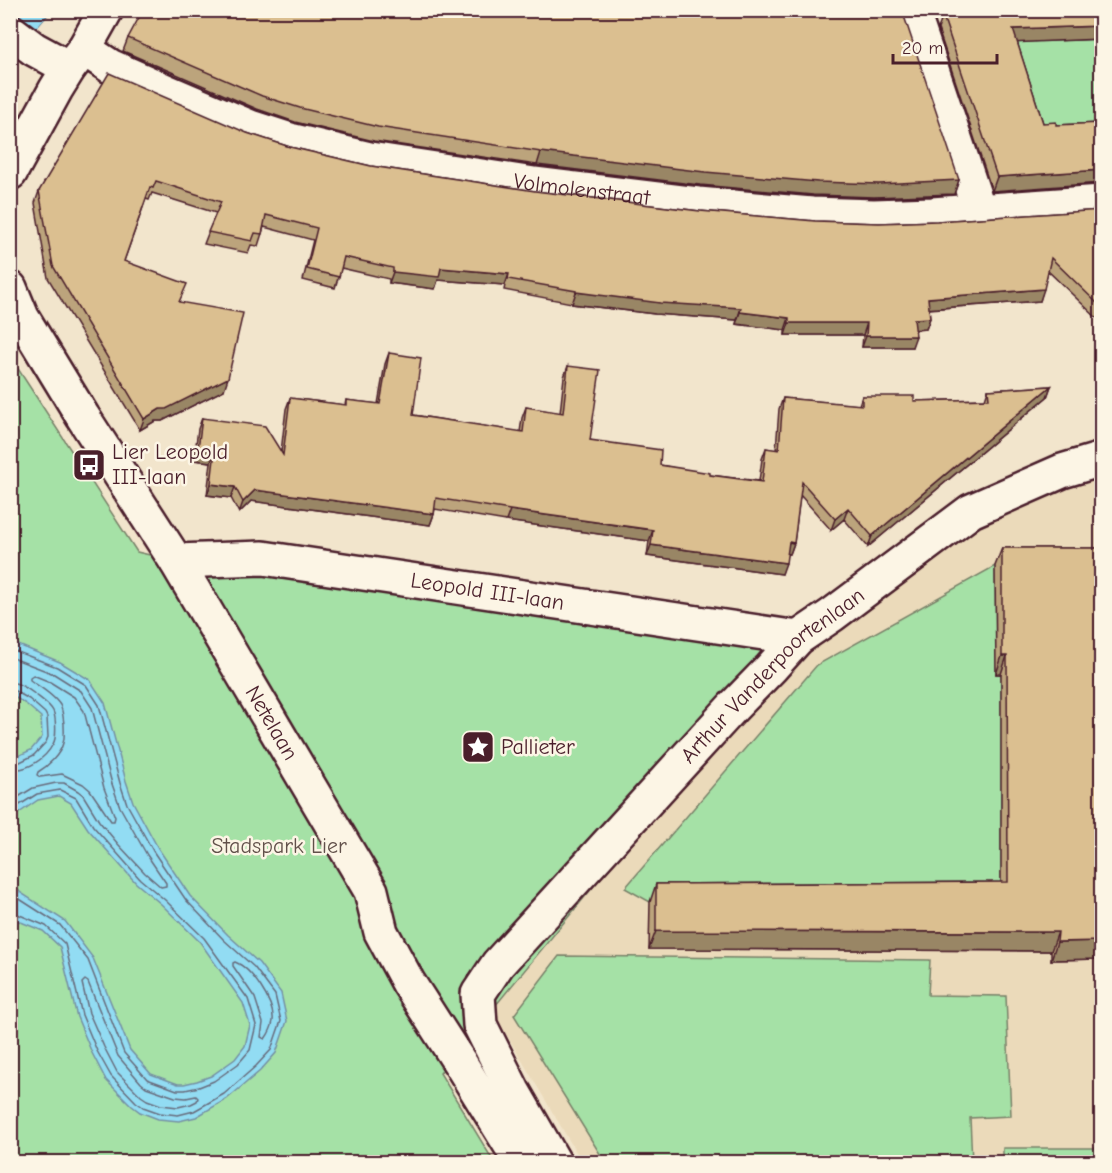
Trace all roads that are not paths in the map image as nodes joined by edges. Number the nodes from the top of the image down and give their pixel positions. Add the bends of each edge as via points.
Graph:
1 (106, 10) edge
2 (912, 10) edge
3 (46, 49) edge
4 (10, 173) edge
5 (1101, 202) edge
6 (979, 210) junction
7 (10, 288) edge
8 (1101, 459) edge
9 (176, 561) junction
10 (798, 638) junction
11 (521, 1162) edge
12 (554, 1162) edge

1 - 3 street
2 - 6 street
3 - 4 street via 45,109
3 - 6 street, Volmolenstraat via 110,66 250,127 370,159 534,184 812,214 874,216
5 - 6 street, Volmolenstraat
7 - 9 street, Netelaan via 22,317
8 - 10 street, Arthur Vanderpoortenlaan via 1062,471 971,511
9 - 10 street, Leopold III-laan via 263,558
9 - 11 street, Netelaan via 371,891 381,932 408,982
10 - 12 street, Arthur Vanderpoortenlaan via 498,964 478,994 480,1025

